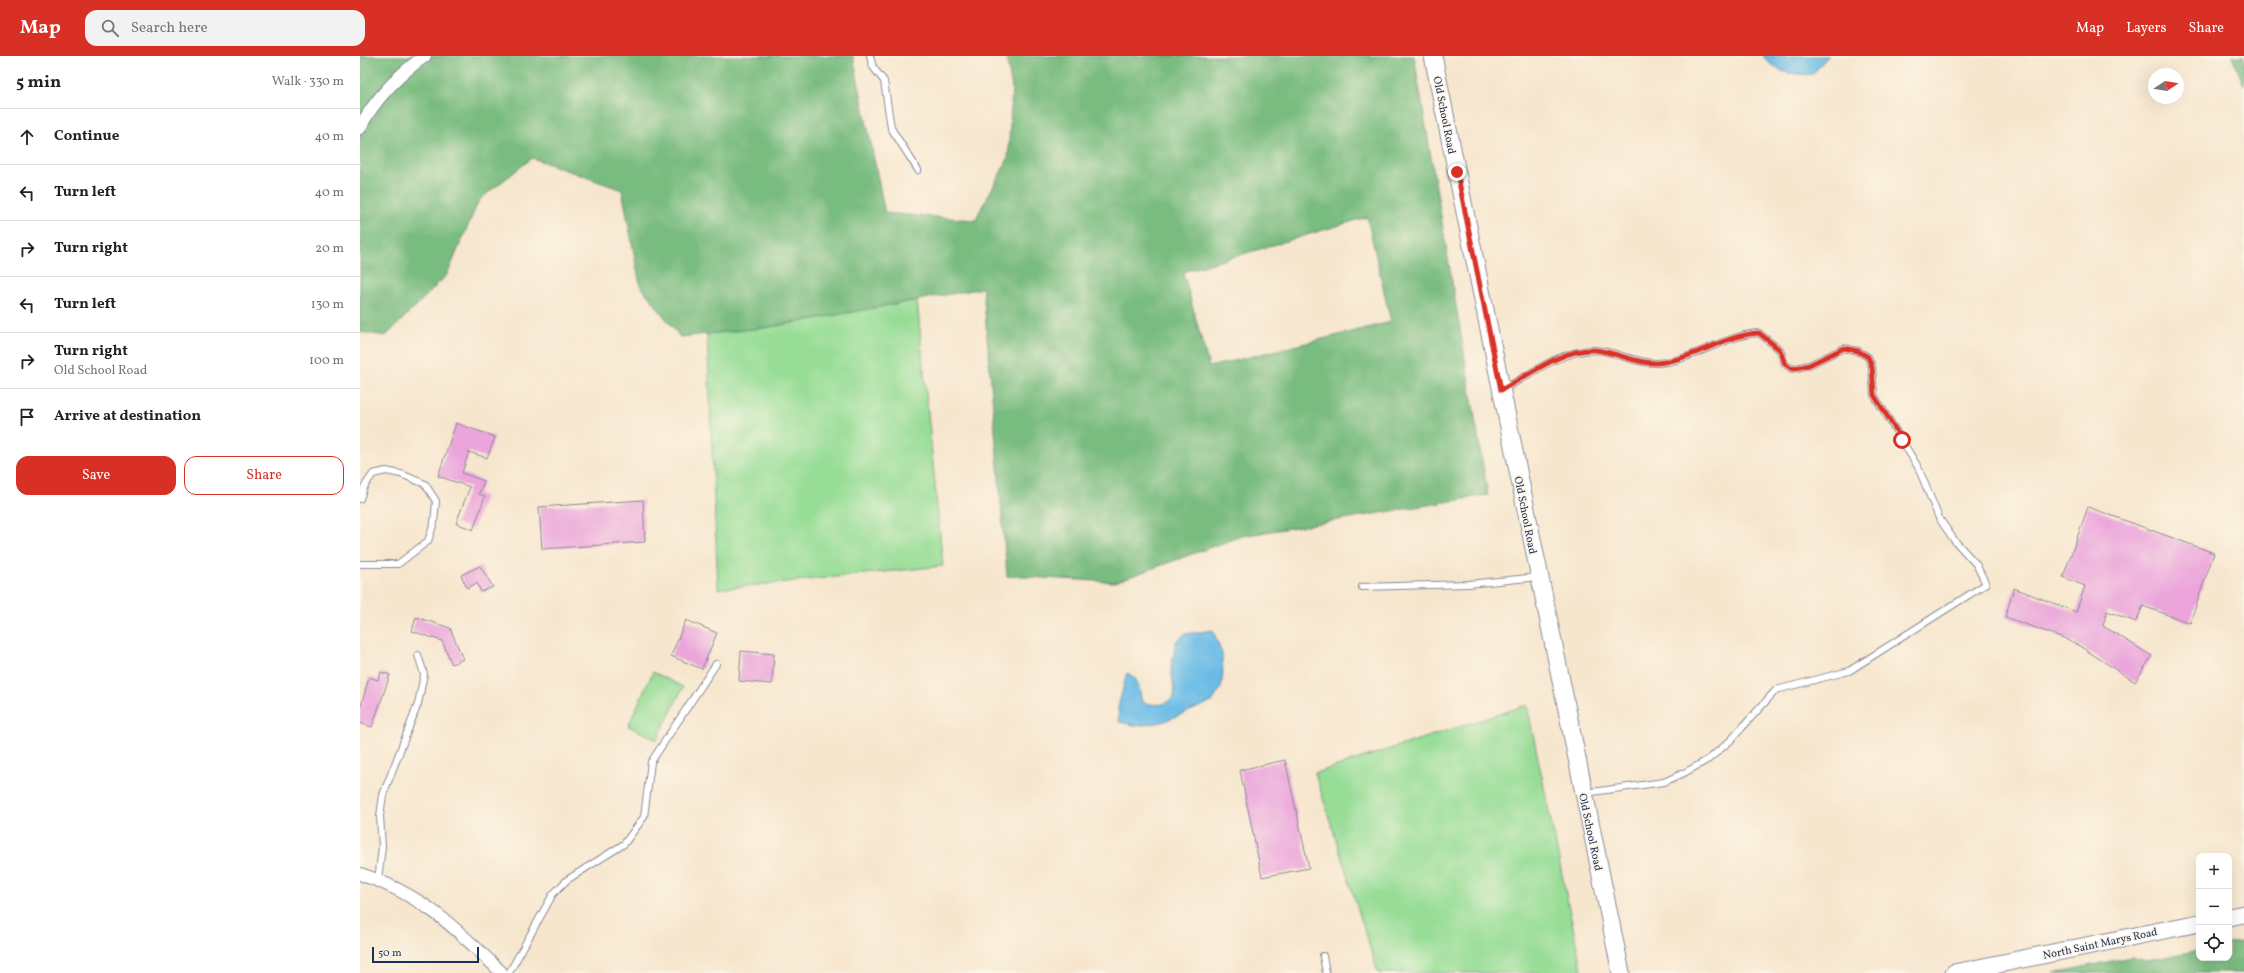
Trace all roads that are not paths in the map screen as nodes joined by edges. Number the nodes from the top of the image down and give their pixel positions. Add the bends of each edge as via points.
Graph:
1 (425, 56) edge
2 (870, 56) edge
3 (1433, 56) edge
4 (360, 128) edge
5 (918, 170) dead end
6 (1501, 390) junction
7 (360, 499) edge
8 (360, 564) edge
9 (1538, 577) junction
10 (1362, 587) dead end
11 (418, 655) dead end
12 (716, 664) dead end
13 (1583, 794) junction
14 (360, 874) edge
15 (378, 880) junction
16 (2244, 914) edge
17 (2232, 916) edge
18 (2196, 924) edge
19 (1323, 956) dead end
20 (502, 973) edge
21 (509, 973) edge
22 (1326, 973) edge
23 (1621, 973) edge
24 (1954, 973) edge

1 - 4 street via 393,83 365,117
2 - 5 lane via 873,67 884,81 891,128
3 - 6 street, Old School Road
6 - 9 street, Old School Road
6 - 13 lane via 1560,356 1594,350 1632,360 1657,363 1680,358 1746,334 1759,333 1780,350 1785,364 1792,369 1809,365 1844,348 1858,351 1868,357 1872,367 1874,395 1918,466 1939,518 1954,540 1976,564 1986,584 1849,672 1776,690 1731,740 1686,772 1664,782
7 - 8 lane via 373,474 386,472 401,474 425,484 436,501 434,523 428,541 414,553 398,564
9 - 10 lane via 1468,584
9 - 13 street, Old School Road
11 - 15 lane via 424,674 418,704 383,795 380,816 382,847
12 - 21 lane via 650,762 644,816 624,844 567,880 553,894
13 - 23 street, Old School Road
14 - 15 street
15 - 20 street via 416,899 454,925
16 - 17 street
18 - 24 street, North Saint Marys Road
19 - 22 lane

